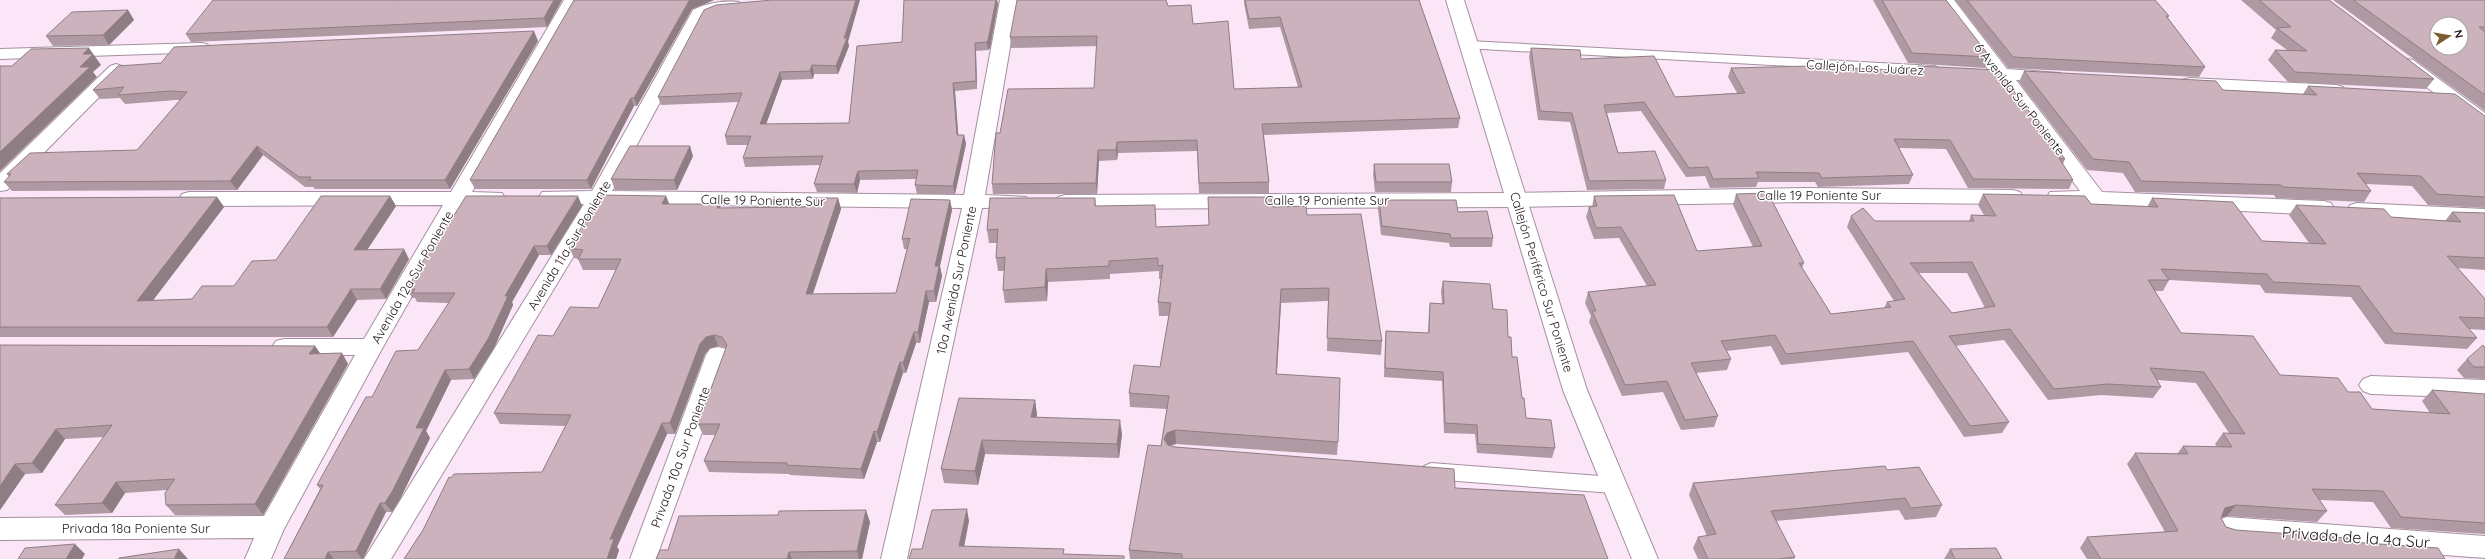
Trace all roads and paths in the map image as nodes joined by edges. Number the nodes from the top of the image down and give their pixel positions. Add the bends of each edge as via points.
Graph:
1 (573, 0) edge
2 (1009, 0) edge
3 (1455, 0) edge
4 (1945, 0) edge
5 (753, 4) edge
6 (554, 33) junction
7 (530, 34) edge
8 (1469, 45) junction
9 (215, 48) edge
10 (136, 51) junction
11 (0, 54) edge
12 (2396, 56) edge
13 (1945, 71) edge
14 (1993, 73) junction
15 (2072, 78) edge
16 (2168, 83) edge
17 (2350, 92) edge
18 (2422, 96) edge
19 (2453, 98) junction
20 (2485, 122) edge
21 (0, 185) edge
22 (599, 197) junction
23 (458, 198) junction
24 (2096, 198) junction
25 (166, 199) edge
26 (1516, 200) junction
27 (973, 203) junction
28 (2485, 216) edge
29 (261, 346) edge
30 (371, 347) junction
31 (718, 355) dead end
32 (2371, 385) dead end
33 (2485, 389) edge
34 (1415, 470) edge
35 (1614, 484) junction
36 (272, 528) junction
37 (2226, 528) edge
38 (0, 529) edge
39 (2485, 547) edge
40 (258, 559) edge
41 (377, 559) edge
42 (643, 559) edge
43 (894, 559) edge
44 (1645, 559) edge

1 - 6 street, Avenida 12a Sur Poniente
2 - 27 street, 10a Avenida Sur Poniente
3 - 8 street, Callejón Periférico Sur Poniente
4 - 14 street, 6 Avenida Sur Poniente
5 - 22 street, Avenida 11a Sur Poniente via 714,8 699,14
6 - 7 street
6 - 23 street, Avenida 12a Sur Poniente
8 - 13 lane, Callejón Los Juárez
8 - 26 street, Callejón Periférico Sur Poniente
9 - 10 street
10 - 11 street
10 - 21 street
12 - 19 street
14 - 15 street
14 - 24 street, 6 Avenida Sur Poniente
16 - 17 street
18 - 19 street
19 - 20 street
22 - 23 street, Calle 19 Poniente Sur
22 - 27 street, Calle 19 Poniente Sur
22 - 41 street, Avenida 11a Sur Poniente
23 - 25 street, Calle 19 Poniente Sur
23 - 30 street, Avenida 12a Sur Poniente
24 - 26 street, Calle 19 Poniente Sur via 1805,195
24 - 28 street, Calle 19 Poniente Sur
26 - 27 street, Calle 19 Poniente Sur
26 - 35 street, Callejón Periférico Sur Poniente via 1575,390
27 - 43 street, 10a Avenida Sur Poniente
29 - 30 street
30 - 36 street, Avenida 12a Sur Poniente
31 - 42 street, Privada 10a Sur Poniente
32 - 33 street
34 - 35 lane
35 - 44 street, Callejón Periférico Sur Poniente
36 - 38 street, Privada 18a Poniente Sur
36 - 40 street, Avenida 12a Sur Poniente
37 - 39 street, Privada de la 4a Sur

